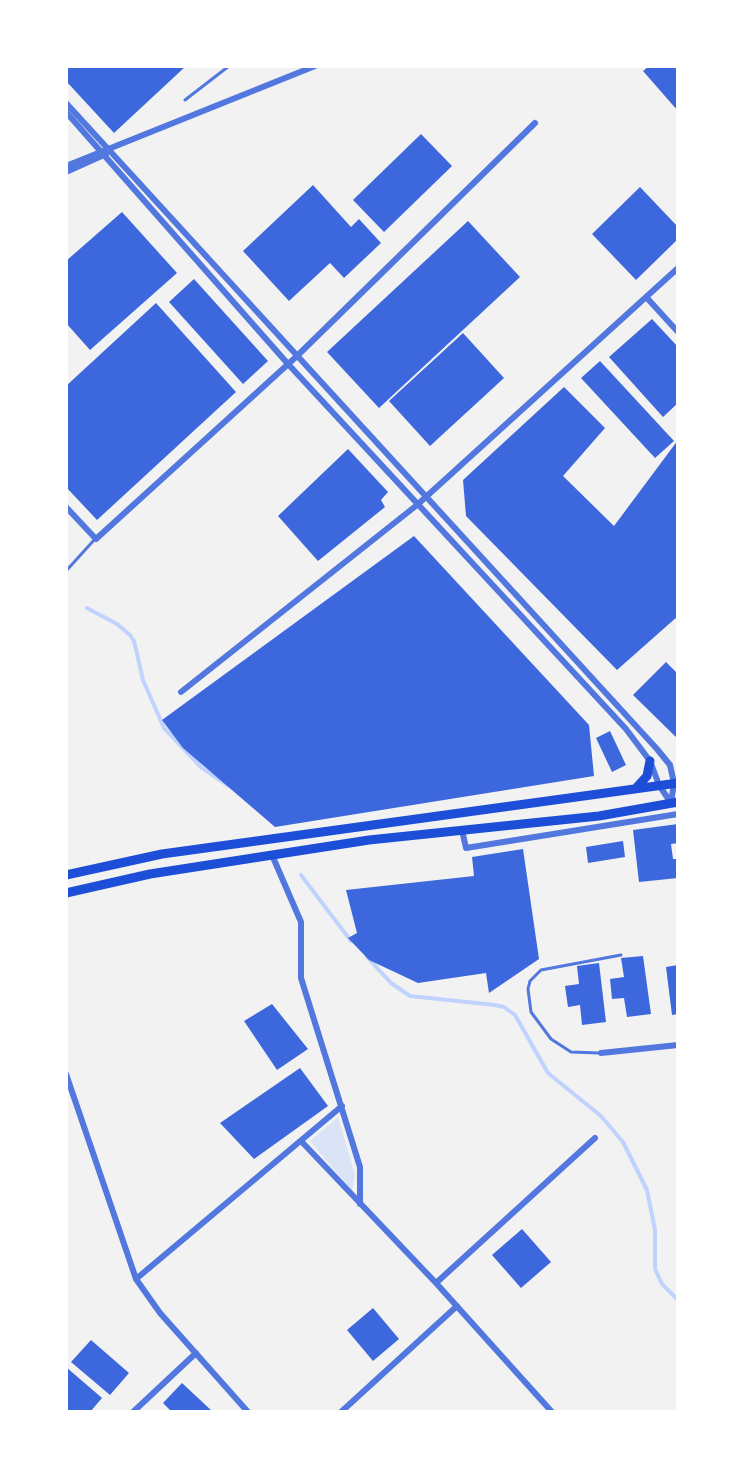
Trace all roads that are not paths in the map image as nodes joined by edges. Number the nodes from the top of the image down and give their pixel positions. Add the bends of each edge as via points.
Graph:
1 (229, 66) edge
2 (315, 66) edge
3 (185, 100) dead end
4 (66, 103) edge
5 (66, 112) edge
6 (535, 123) dead end
7 (106, 151) junction
8 (66, 166) edge
9 (66, 172) edge
10 (678, 268) edge
11 (647, 298) junction
12 (678, 332) edge
13 (297, 356) junction
14 (288, 364) junction
15 (427, 496) junction
16 (417, 505) junction
17 (66, 507) edge
18 (96, 539) junction
19 (66, 571) edge
20 (181, 692) dead end
21 (650, 761) junction
22 (676, 783) edge
23 (659, 785) junction
24 (634, 789) junction
25 (676, 803) edge
26 (634, 809) junction
27 (678, 814) edge
28 (599, 816) junction
29 (626, 821) junction
30 (611, 824) junction
31 (462, 830) junction
32 (272, 855) junction
33 (66, 875) edge
34 (66, 893) edge
35 (621, 955) dead end
36 (678, 1045) edge
37 (601, 1053) joint
38 (66, 1074) edge
39 (342, 1106) junction
40 (595, 1138) dead end
41 (301, 1141) junction
42 (360, 1204) junction
43 (136, 1279) junction
44 (436, 1283) junction
45 (457, 1306) junction
46 (196, 1353) junction
47 (133, 1412) edge
48 (248, 1412) edge
49 (340, 1412) edge
50 (552, 1412) edge

1 - 3 lane
2 - 7 street
4 - 7 street
5 - 7 street
6 - 13 street
7 - 8 street
7 - 9 street
7 - 13 street
7 - 14 street
10 - 11 street
11 - 12 street
11 - 15 street
13 - 14 street
13 - 15 street
14 - 16 street
14 - 18 street
15 - 16 street
15 - 22 street via 657,749 670,765
16 - 20 street
16 - 21 street via 626,729
17 - 18 street
18 - 19 lane
21 - 23 street
21 - 24 main road via 647,776
22 - 23 main road
22 - 25 street
23 - 24 main road
23 - 25 street
24 - 33 main road via 162,854
25 - 26 main road
26 - 28 main road
26 - 29 street
27 - 29 street
28 - 30 street
28 - 31 main road
29 - 30 street
30 - 31 street via 465,848
31 - 32 main road
32 - 34 main road via 150,874
32 - 39 street via 301,922 301,978
35 - 37 lane via 541,970 528,989 531,1012 551,1039 571,1052
36 - 37 street
38 - 43 street
39 - 41 street
39 - 42 street via 360,1167
40 - 44 street
41 - 42 street
41 - 43 street
42 - 44 street
43 - 46 street
44 - 45 street
45 - 49 street
45 - 50 street
46 - 47 street
46 - 48 street

